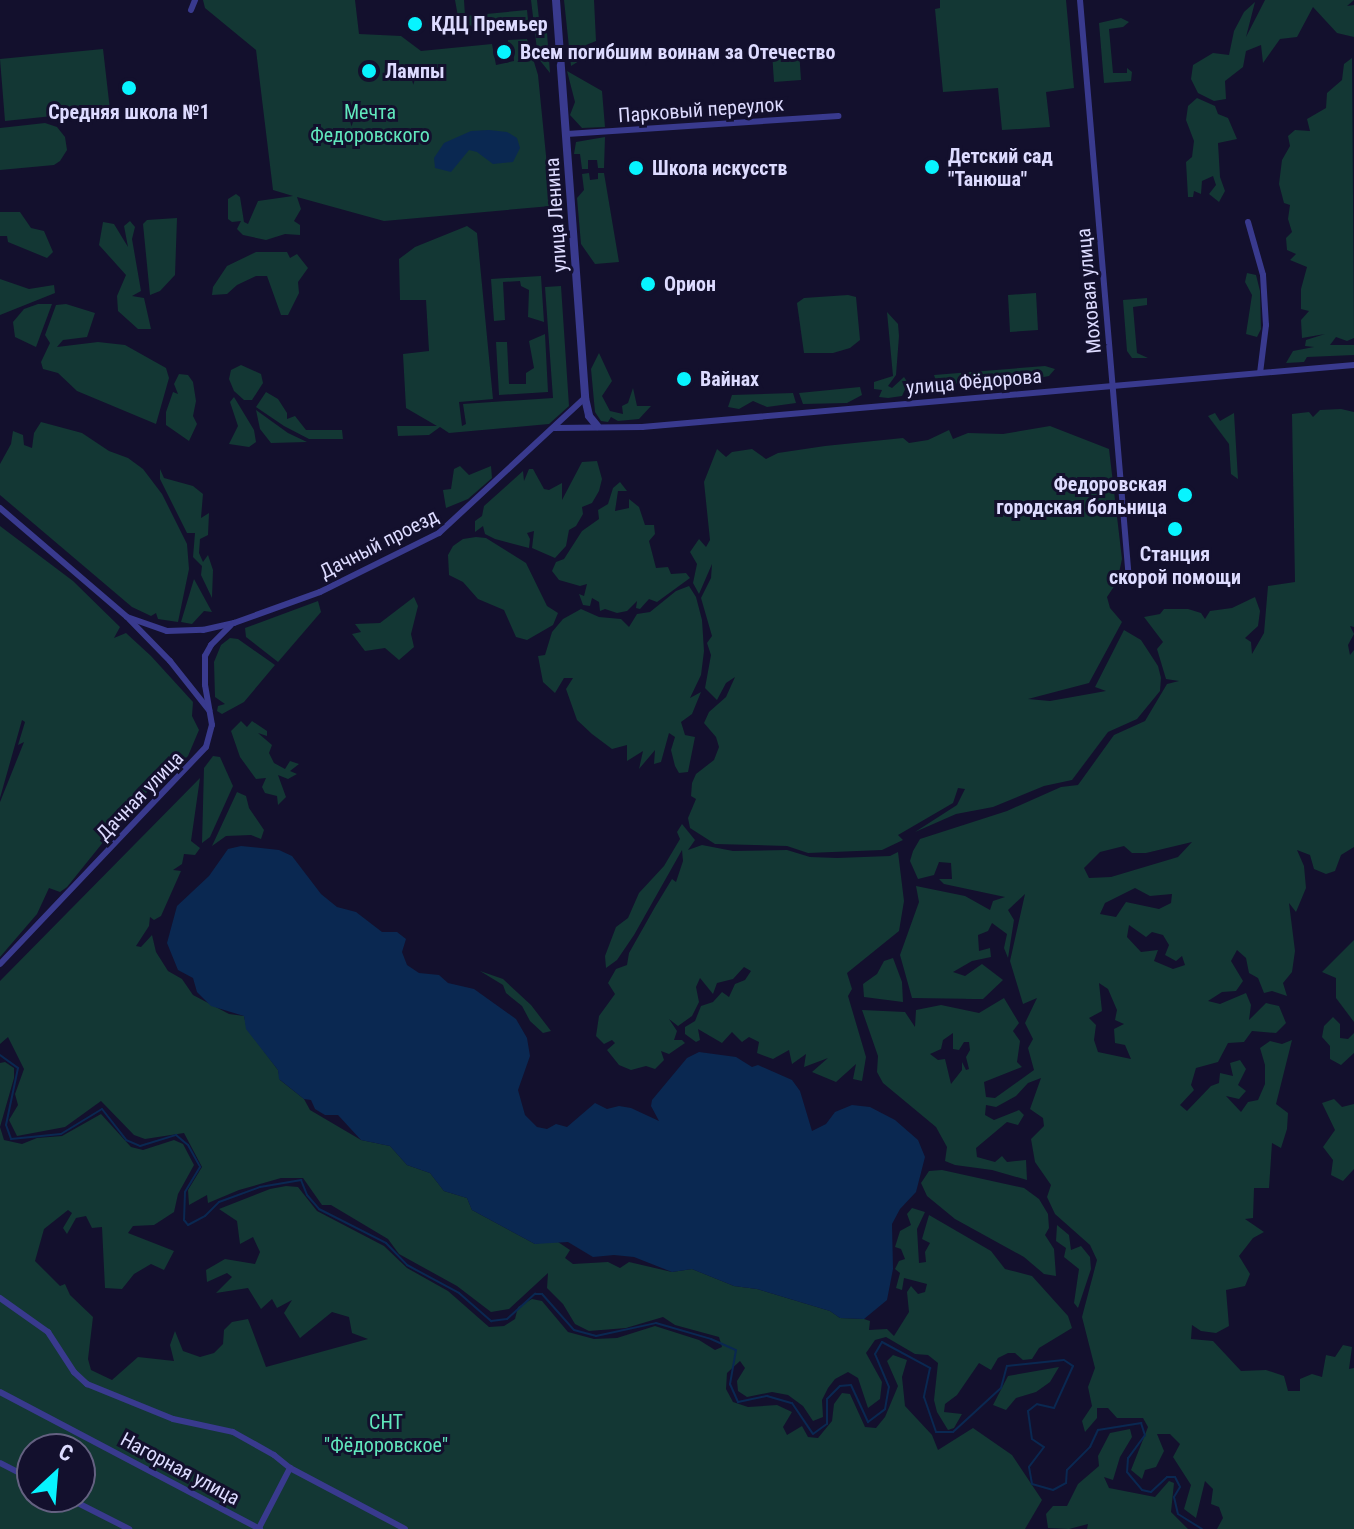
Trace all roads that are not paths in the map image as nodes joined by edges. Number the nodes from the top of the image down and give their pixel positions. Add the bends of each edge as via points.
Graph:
1 (195, 0) edge
2 (556, 0) edge
3 (1080, 0) edge
4 (191, 10) dead end
5 (838, 116) dead end
6 (567, 134) junction
7 (1248, 222) dead end
8 (1354, 365) edge
9 (1260, 373) junction
10 (1113, 386) junction
11 (585, 398) junction
12 (597, 426) junction
13 (554, 428) junction
14 (0, 508) edge
15 (1129, 580) dead end
16 (127, 617) junction
17 (234, 623) junction
18 (210, 712) junction
19 (0, 964) edge
20 (0, 1298) edge
21 (0, 1392) edge
22 (290, 1468) junction
23 (96, 1512) edge
24 (129, 1529) edge
25 (259, 1529) edge
26 (405, 1529) edge

1 - 4 street
2 - 6 street, улица Ленина
3 - 10 street, Моховая улица
5 - 6 street, Парковый переулок
6 - 11 street, улица Ленина
7 - 9 street via 1263,275 1266,325
8 - 9 street, улица Фёдорова
9 - 10 street, улица Фёдорова
10 - 12 street, улица Фёдорова via 642,427
10 - 15 street, Моховая улица
11 - 12 street, улица Ленина
11 - 13 street, Дачный проезд
12 - 13 street, улица Фёдорова
13 - 17 street, Дачный проезд via 439,533 343,582
14 - 16 street
16 - 17 street, Дачный проезд via 167,631
16 - 18 street
17 - 18 street, Дачная улица via 205,656
18 - 19 street, Дачная улица via 211,735 198,758
20 - 22 street via 48,1332 87,1384 173,1419 233,1432
21 - 25 street, Нагорная улица
22 - 25 street
22 - 26 street
23 - 24 street

